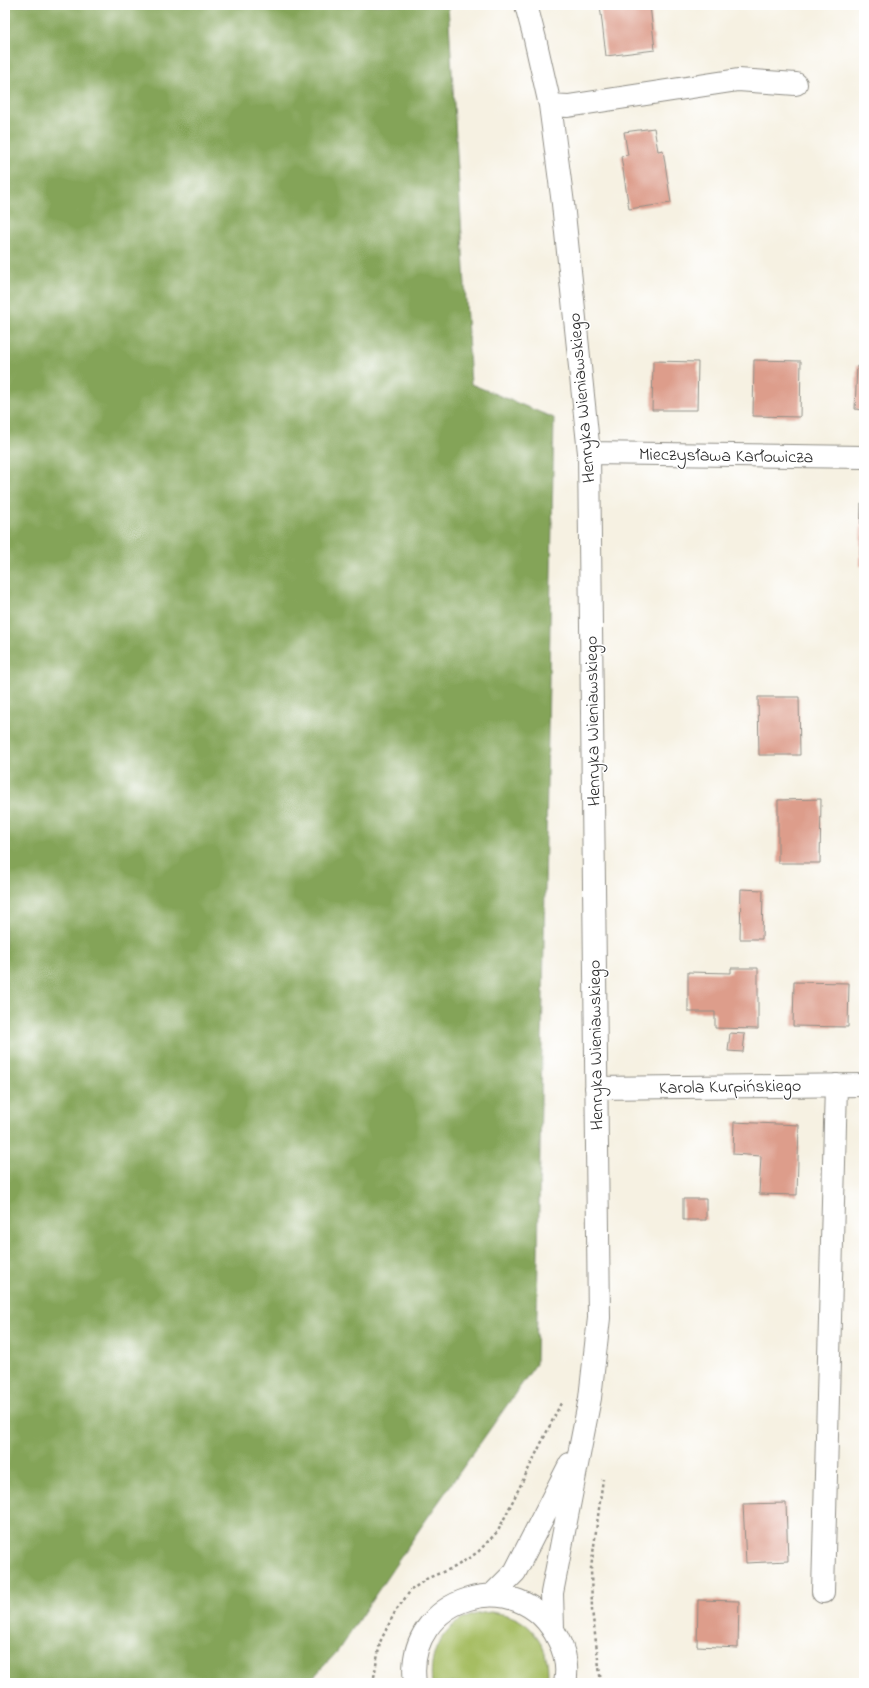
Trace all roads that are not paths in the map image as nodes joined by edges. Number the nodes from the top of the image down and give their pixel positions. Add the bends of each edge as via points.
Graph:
1 (526, 5) edge
2 (796, 84) dead end
3 (550, 105) junction
4 (589, 453) junction
5 (864, 458) edge
6 (836, 1085) junction
7 (864, 1085) edge
8 (596, 1088) junction
9 (581, 1441) junction
10 (823, 1592) dead end
11 (492, 1595) junction
12 (553, 1628) junction
13 (415, 1683) edge
14 (565, 1683) edge

1 - 3 street, Henryka Wieniawskiego
2 - 3 street via 738,80 568,106
3 - 4 street, Henryka Wieniawskiego
4 - 5 street, Mieczysława Karłowicza
4 - 8 street, Henryka Wieniawskiego
6 - 7 street, Karola Kurpińskiego
6 - 8 street, Karola Kurpińskiego
6 - 10 street
8 - 9 street, Henryka Wieniawskiego via 599,1318 590,1398
9 - 11 street, Henryka Wieniawskiego via 515,1572
9 - 12 street, Henryka Wieniawskiego via 552,1593
11 - 12 street via 515,1599 536,1611
11 - 13 street via 468,1598 446,1608 429,1625 418,1646 413,1670
12 - 14 street via 564,1650

